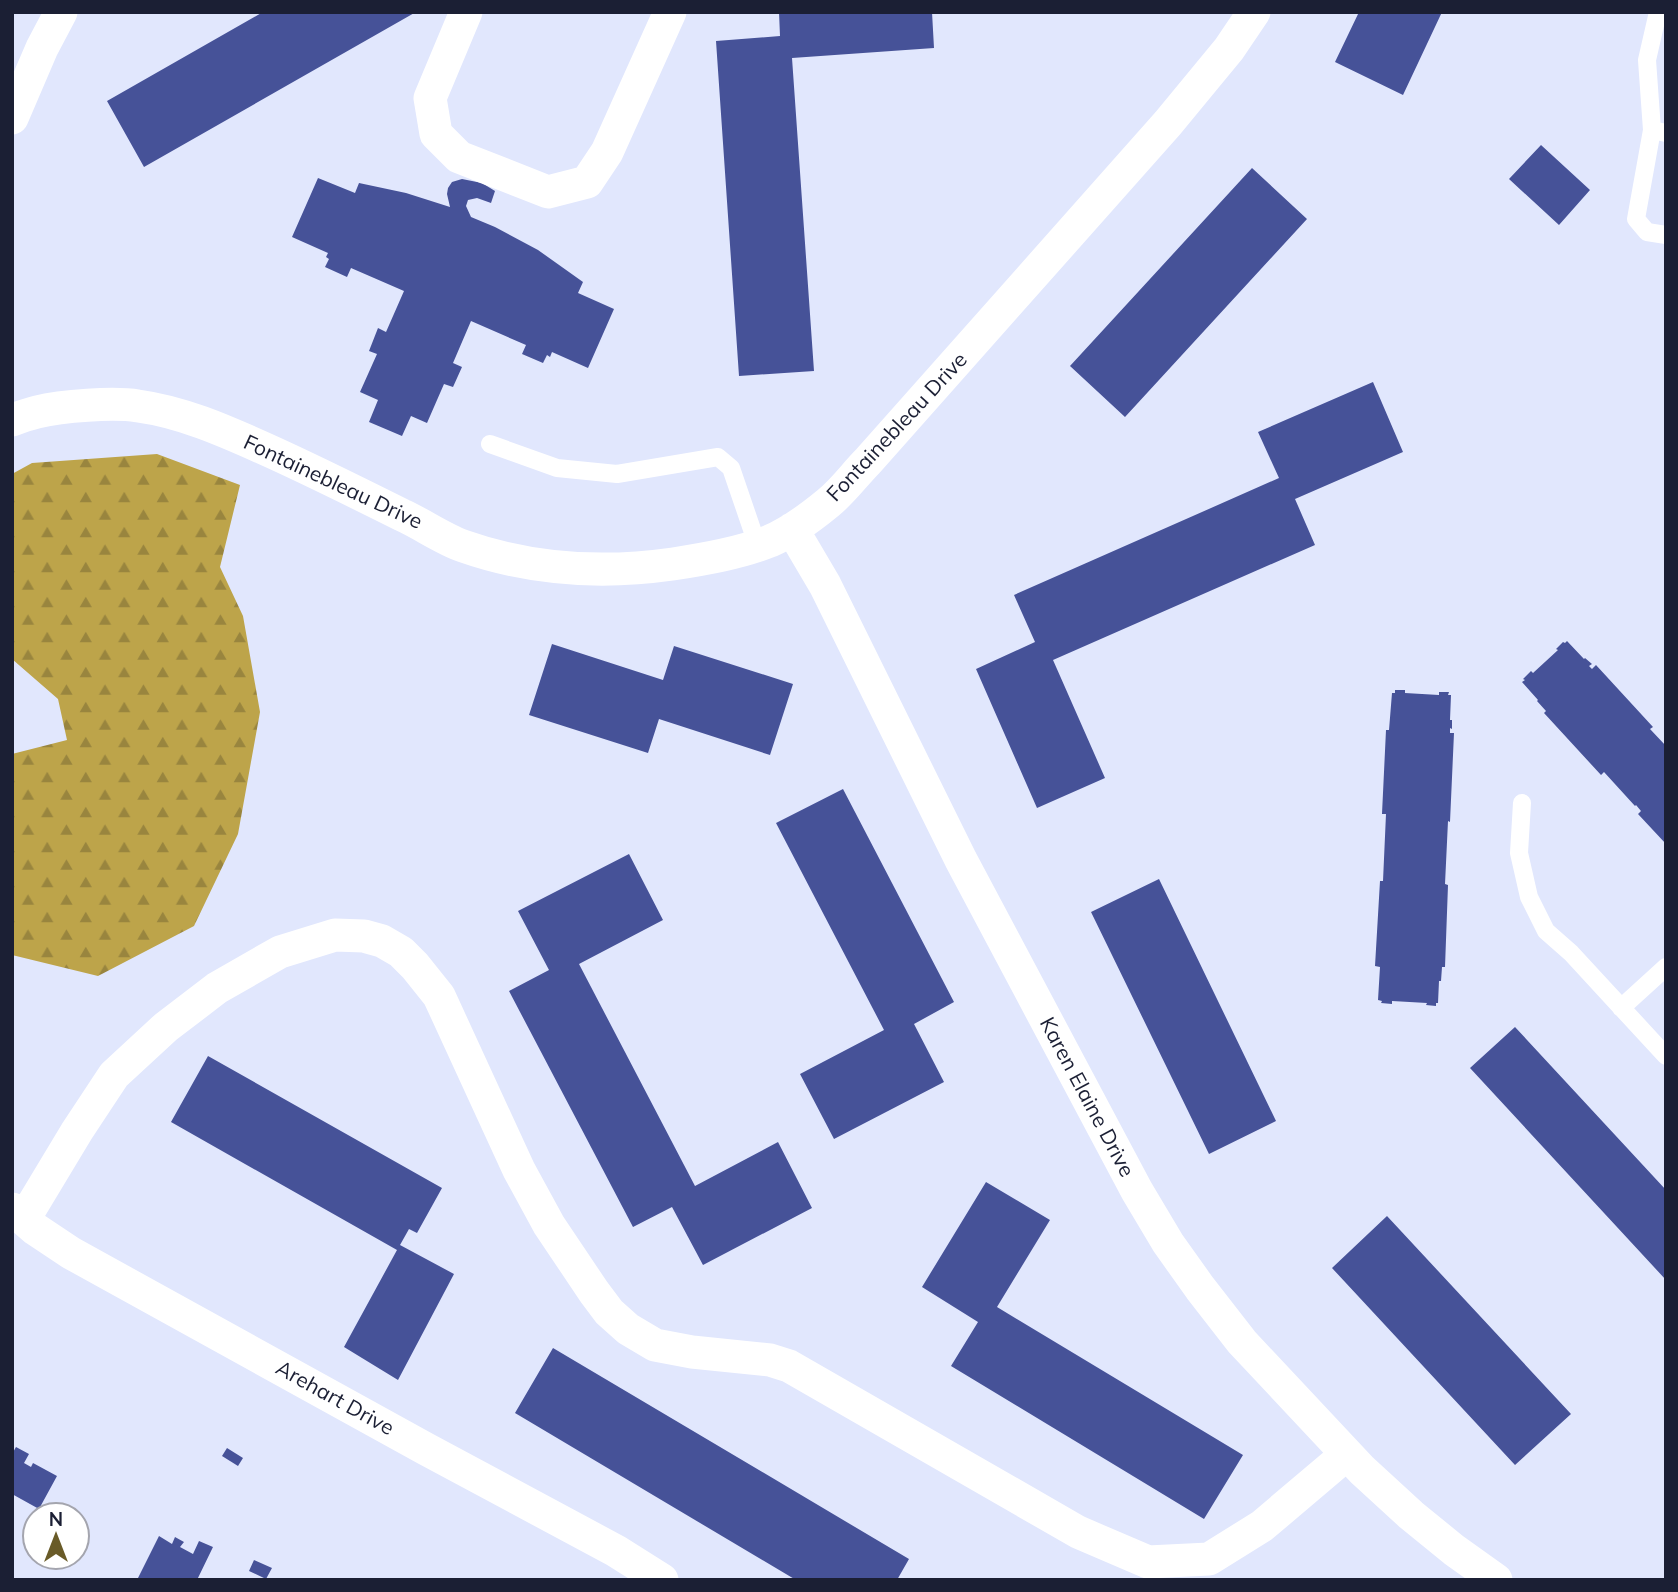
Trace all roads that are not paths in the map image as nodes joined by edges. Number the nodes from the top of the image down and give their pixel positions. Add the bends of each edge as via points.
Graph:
1 (61, 12) edge
2 (466, 12) edge
3 (670, 12) edge
4 (1254, 12) edge
5 (1658, 12) edge
6 (12, 118) edge
7 (1659, 131) edge
8 (1666, 235) edge
9 (12, 420) edge
10 (490, 444) dead end
11 (792, 529) junction
12 (757, 544) junction
13 (1522, 803) dead end
14 (1666, 967) edge
15 (1621, 1008) junction
16 (1666, 1056) edge
17 (18, 1214) edge
18 (1347, 1454) junction
19 (662, 1580) edge
20 (1496, 1580) edge

1 - 6 street
2 - 3 street via 429,98 436,134 459,157 548,192 587,182 607,152
4 - 11 street, Fontainebleau Drive via 1168,122 996,318 829,502
5 - 7 lane via 1647,60
7 - 8 lane via 1636,219 1647,232
9 - 12 street, Fontainebleau Drive via 37,412 108,405 136,405 180,415 291,461 460,545 537,565 642,569 703,560
10 - 12 lane via 557,468 617,474 718,457 731,468
11 - 12 street, Fontainebleau Drive
11 - 18 street, Karen Elaine Drive via 825,585 961,860 1162,1233 1242,1342
13 - 15 lane via 1519,853 1529,897 1546,931
14 - 15 lane
15 - 16 lane
17 - 18 street via 114,1075 166,1027 217,988 280,952 335,935 364,936 401,952 439,996 549,1225 609,1312 655,1345 789,1366 1079,1532 1148,1562 1209,1559 1262,1526
17 - 19 street, Arehart Drive via 71,1253
18 - 20 street, Karen Elaine Drive via 1412,1515

